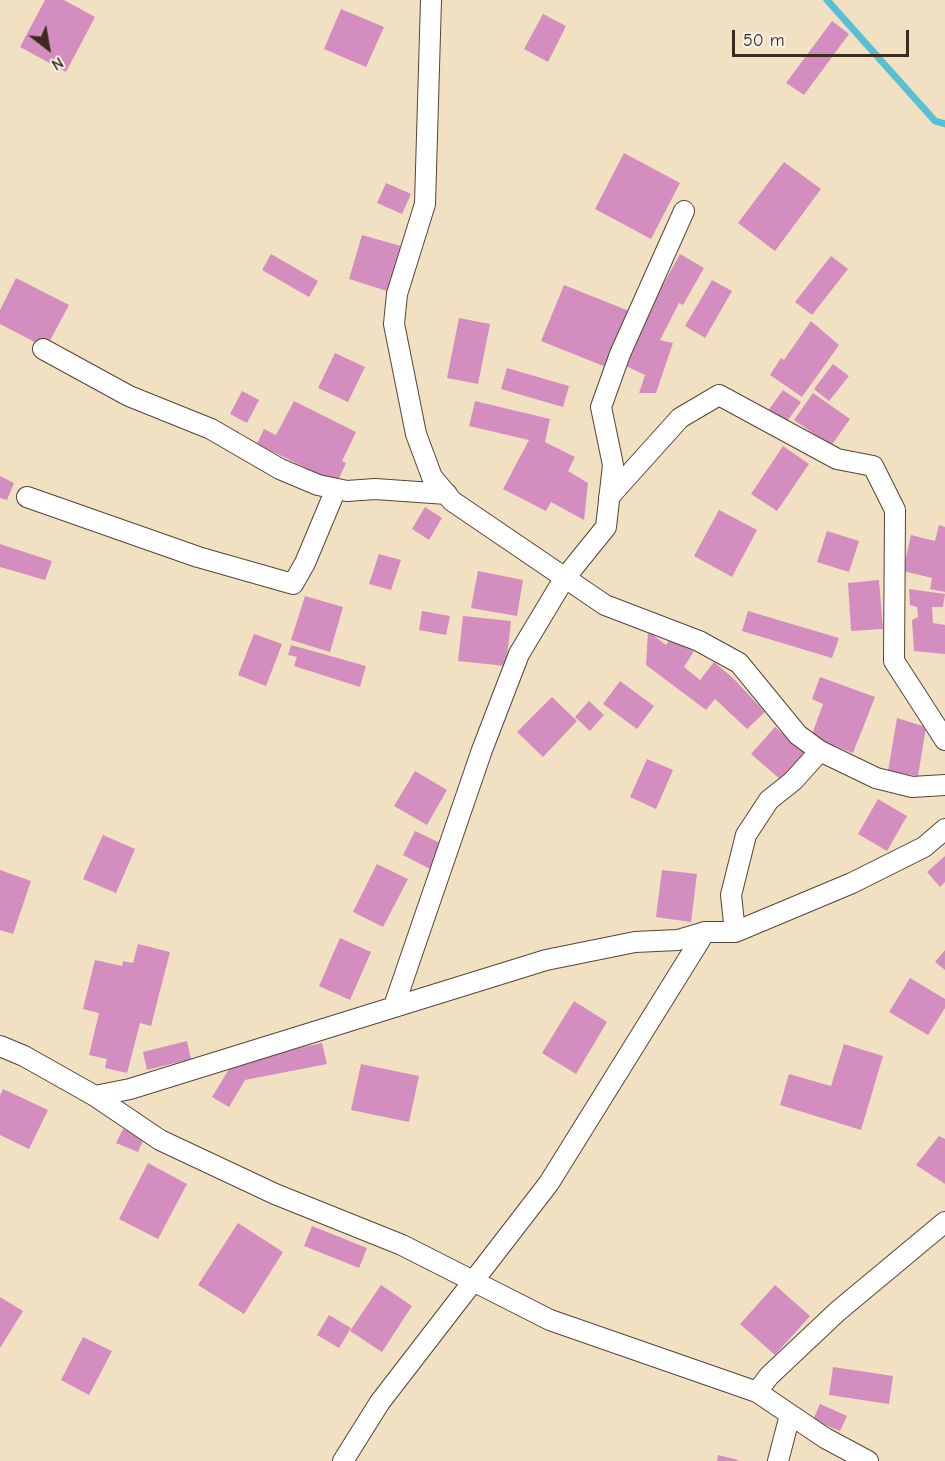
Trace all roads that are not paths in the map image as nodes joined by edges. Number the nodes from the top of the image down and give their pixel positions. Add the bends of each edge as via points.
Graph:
1 (431, 0) edge
2 (684, 211) dead end
3 (43, 349) dead end
4 (336, 489) junction
5 (447, 495) junction
6 (27, 497) dead end
7 (609, 497) junction
8 (564, 579) junction
9 (945, 740) edge
10 (820, 751) junction
11 (945, 785) edge
12 (945, 829) edge
13 (705, 932) junction
14 (735, 932) junction
15 (394, 1006) junction
16 (0, 1046) edge
17 (95, 1096) junction
18 (945, 1222) edge
19 (475, 1281) junction
20 (757, 1392) junction
21 (790, 1415) junction
22 (343, 1461) edge
23 (778, 1461) edge
24 (868, 1461) edge

1 - 5 street via 425,204 402,276 394,324 416,434 432,477
2 - 7 street via 620,354 601,407 613,465
3 - 4 street via 129,396 211,429 280,469
4 - 5 street
4 - 6 street via 293,584 198,557
5 - 8 street
7 - 8 street via 606,527
7 - 9 street via 680,418 719,395 837,459 873,466 895,510 894,661
8 - 10 street via 605,605 699,641 739,663 798,735
8 - 15 street via 519,654
10 - 11 street via 876,778 912,787
10 - 14 street via 769,800 746,835 730,896
12 - 14 street via 914,852
13 - 14 street
13 - 15 street via 678,940 634,942 546,960
13 - 19 street via 549,1183
15 - 17 street via 130,1089
16 - 17 street
17 - 19 street via 160,1140 275,1194 402,1245
18 - 20 street via 838,1311
19 - 20 street via 549,1320
19 - 22 street via 380,1402
20 - 21 street
21 - 23 street
21 - 24 street

